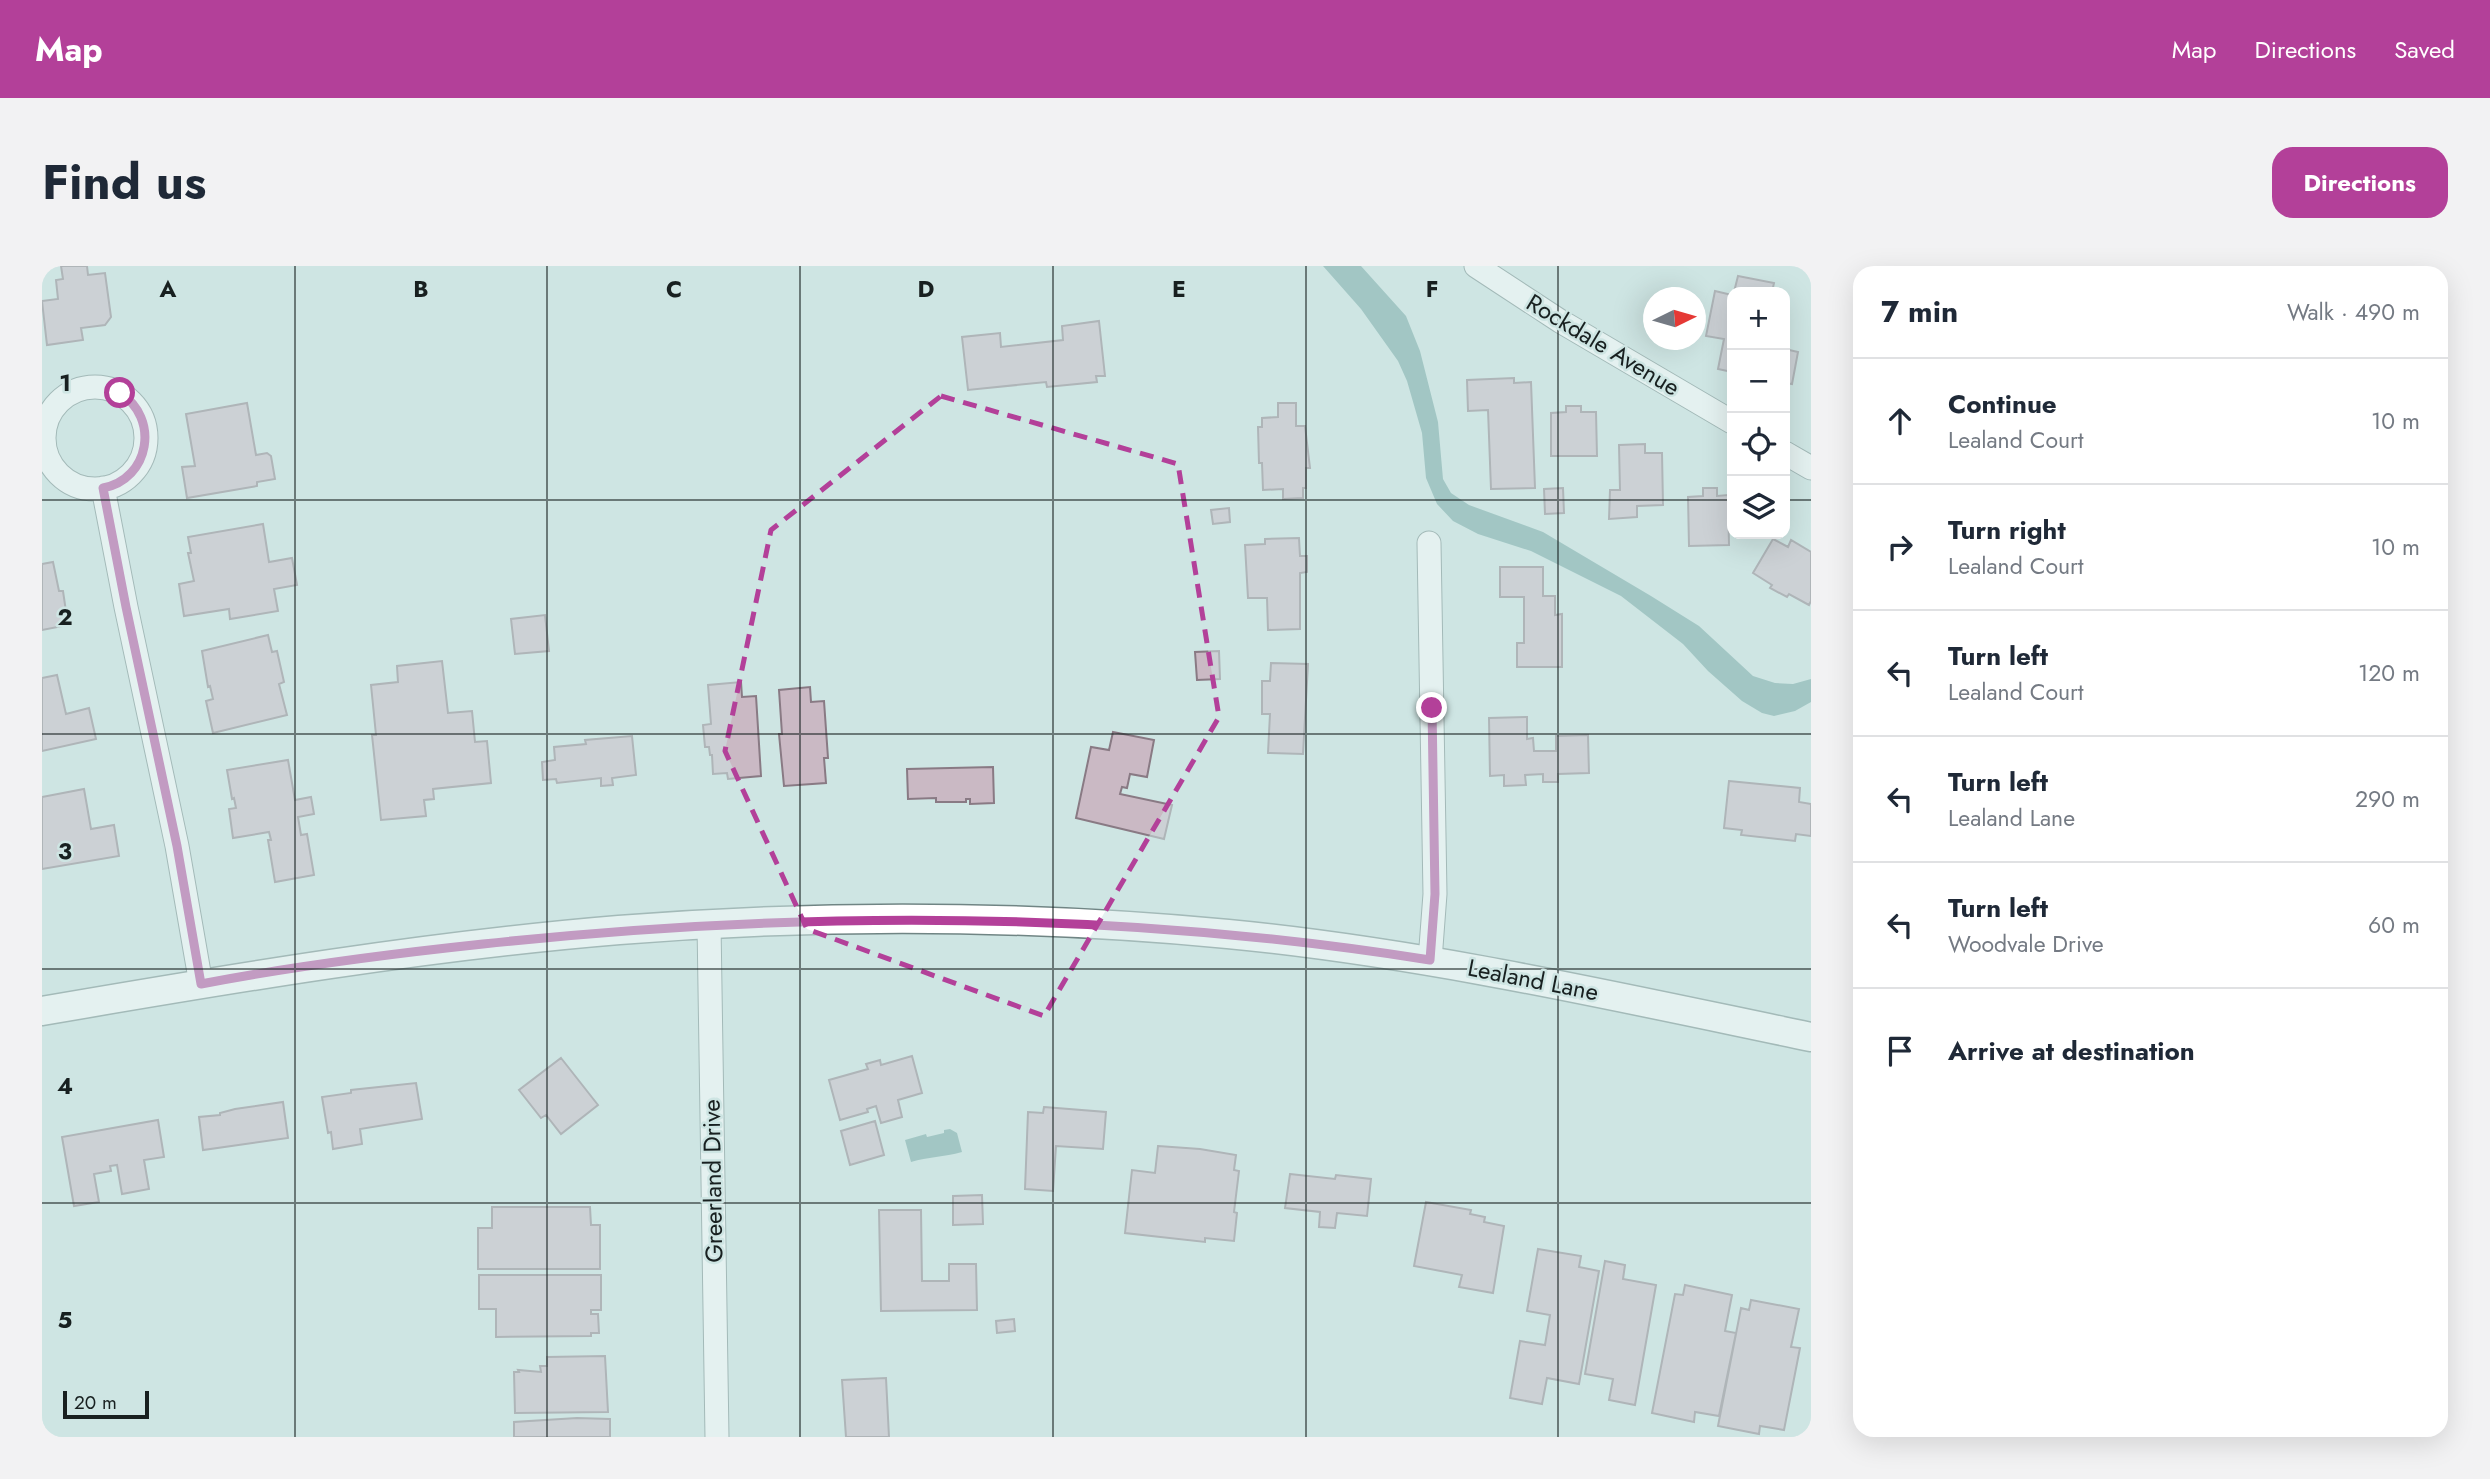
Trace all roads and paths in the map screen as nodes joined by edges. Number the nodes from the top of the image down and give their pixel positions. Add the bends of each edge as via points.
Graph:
1 (1476, 266) edge
2 (1727, 419) edge
3 (1790, 456) edge
4 (1811, 468) edge
5 (103, 488) junction
6 (1429, 543) dead end
7 (709, 924) junction
8 (1430, 960) junction
9 (201, 984) junction
10 (42, 1011) edge
11 (1811, 1037) edge
12 (717, 1437) edge

1 - 2 street, Rockdale Avenue
3 - 4 street
5 - 5 street via 121,482 135,470 143,456 146,434 142,418 129,400 106,388 89,387 67,395 55,407 45,426 45,447 50,463 64,479 83,488
5 - 9 street
6 - 8 street via 1435,870
7 - 8 street, Lealand Lane via 1031,922 1232,934
7 - 9 street, Lealand Lane via 450,948
7 - 12 street, Greerland Drive
8 - 11 street, Lealand Lane
9 - 10 street, Lealand Lane

